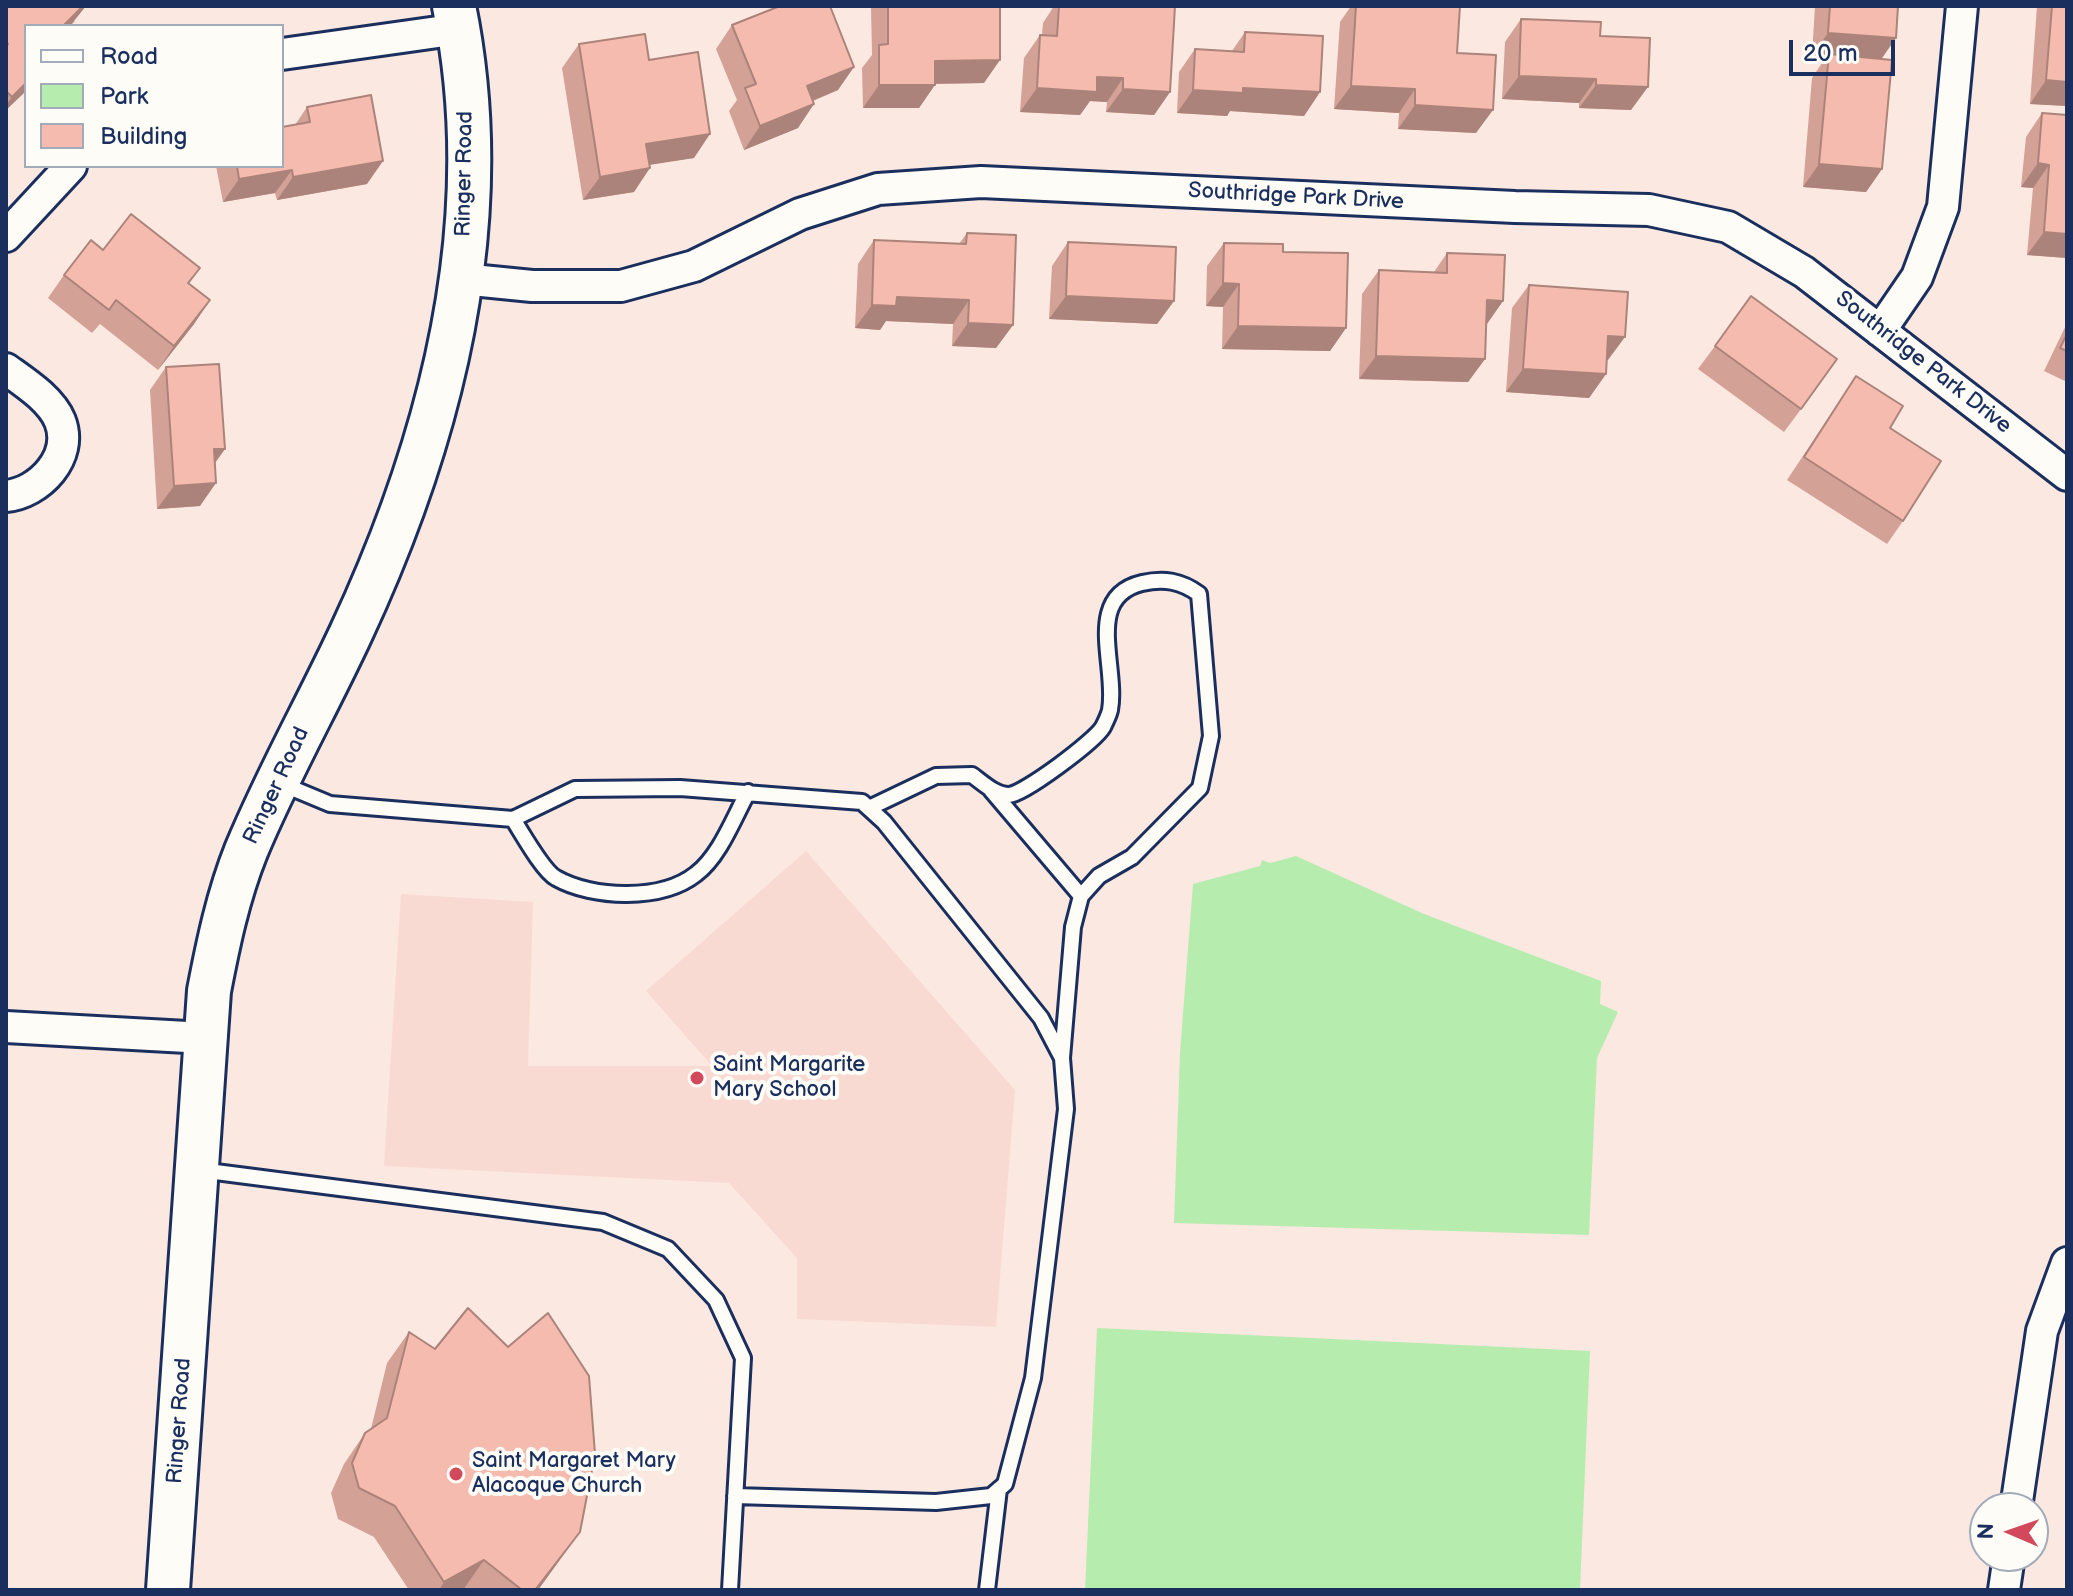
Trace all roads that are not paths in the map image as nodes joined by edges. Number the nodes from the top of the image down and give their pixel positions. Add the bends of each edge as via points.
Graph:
1 (1962, 6) edge
2 (456, 18) edge
3 (284, 54) edge
4 (69, 168) edge
5 (6, 236) edge
6 (462, 279) junction
7 (1880, 331) junction
8 (6, 369) edge
9 (2067, 475) edge
10 (6, 496) edge
11 (278, 782) junction
12 (991, 790) junction
13 (748, 792) junction
14 (869, 808) junction
15 (513, 819) junction
16 (1081, 896) junction
17 (6, 1027) edge
18 (205, 1038) junction
19 (1062, 1058) junction
20 (196, 1170) junction
21 (2067, 1263) edge
22 (999, 1489) junction
23 (2018, 1492) edge
24 (735, 1496) junction
25 (168, 1590) edge
26 (730, 1590) edge
27 (987, 1590) edge

1 - 7 street via 1943,207 1917,277
2 - 3 street
2 - 6 street, Ringer Road via 467,107
4 - 5 street
6 - 7 street, Southridge Park Drive via 621,286 694,266 800,214 878,189 981,182 1649,210 1728,227 1804,272
6 - 11 street, Ringer Road via 449,361 399,522
7 - 9 street, Southridge Park Drive
8 - 10 street via 34,389 60,421 61,441 55,466 41,482 26,493
11 - 15 lane via 330,804
11 - 18 street, Ringer Road via 233,889 209,991
12 - 14 lane via 972,775 936,776
12 - 16 lane
12 - 16 lane via 1010,795 1026,790 1102,729 1110,710 1108,614 1123,587 1155,580 1184,583 1199,594 1211,736 1200,788 1132,857 1099,876
13 - 14 lane via 862,802
13 - 15 lane via 575,789
13 - 15 lane via 699,872 675,888 644,892 594,891 554,878
14 - 19 lane via 1041,1018
16 - 19 lane via 1073,927
17 - 18 street
18 - 20 street, Ringer Road
19 - 22 lane via 1066,1109 1033,1378 1005,1484
20 - 24 lane via 603,1222 668,1249 716,1300 743,1358
20 - 25 street, Ringer Road
21 - 23 street via 2042,1331
22 - 24 lane via 971,1501 936,1502
22 - 27 lane
24 - 26 lane

